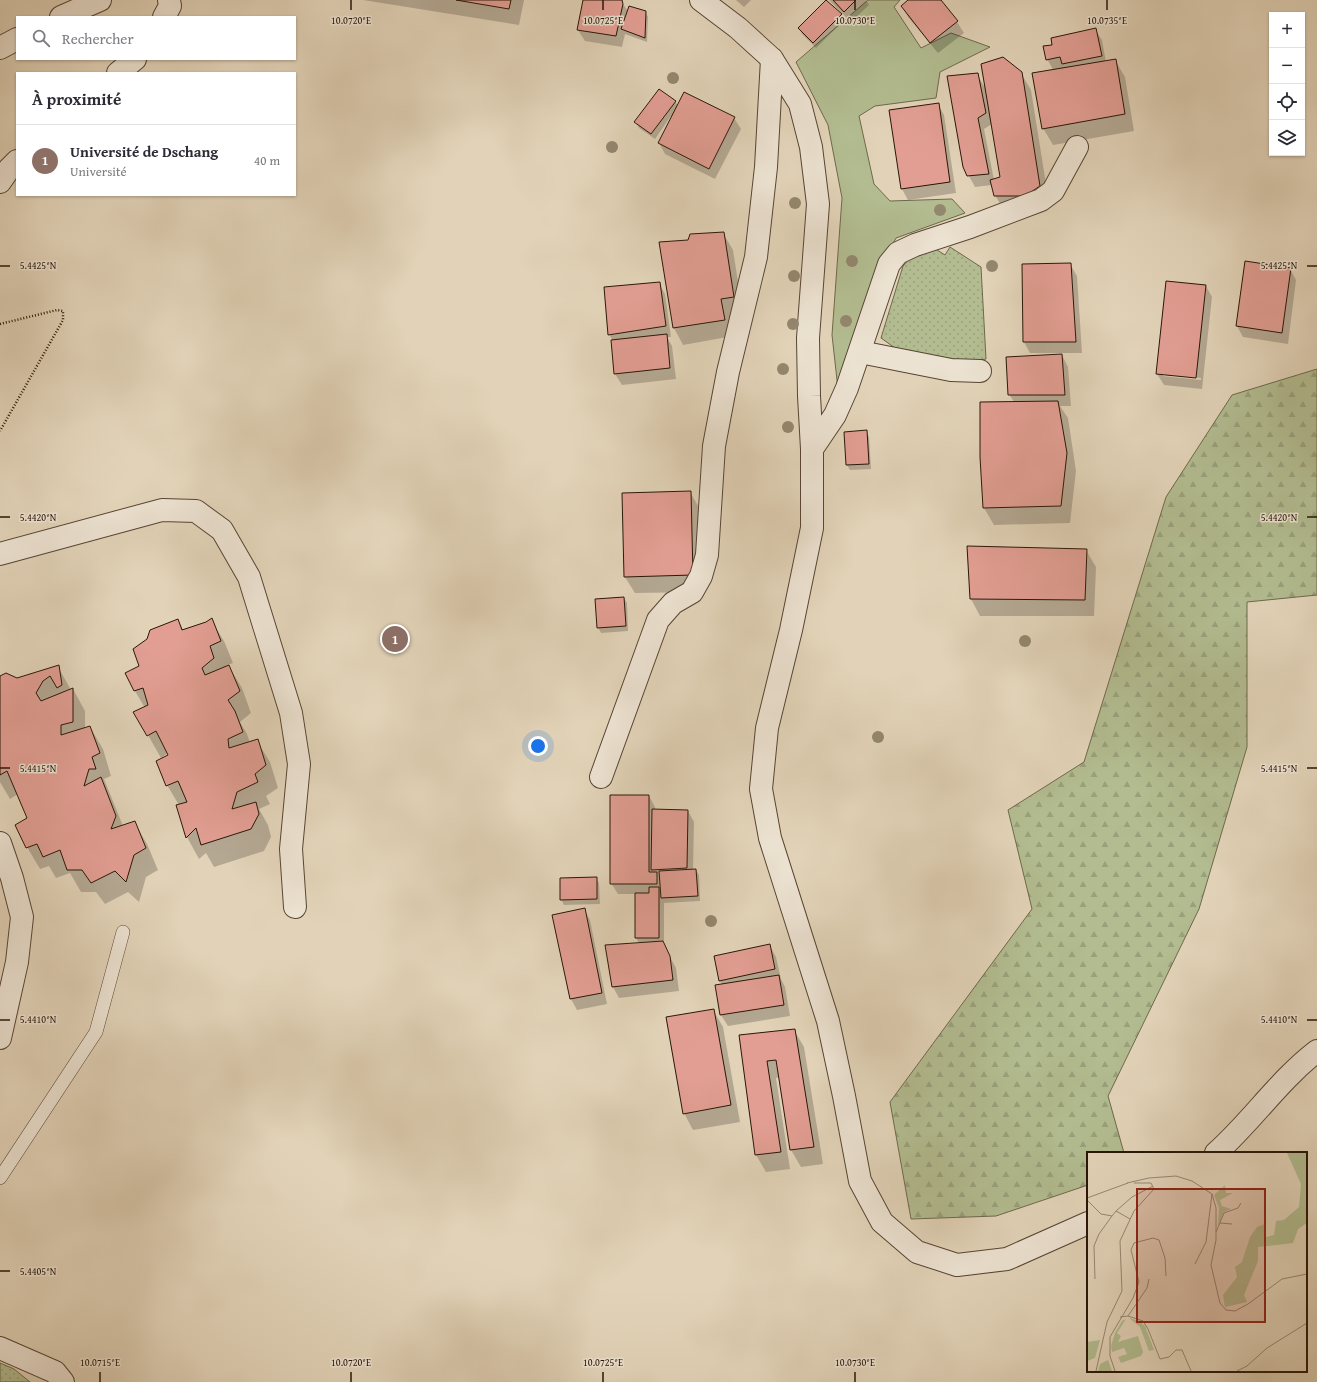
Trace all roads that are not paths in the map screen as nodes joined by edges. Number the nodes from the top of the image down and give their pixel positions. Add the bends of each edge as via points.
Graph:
1 (100, 0) edge
2 (169, 0) edge
3 (701, 0) edge
4 (63, 16) edge
5 (165, 16) edge
6 (16, 40) edge
7 (0, 48) edge
8 (772, 59) junction
9 (134, 60) edge
10 (119, 72) edge
11 (1077, 147) dead end
12 (16, 162) edge
13 (0, 182) edge
14 (860, 352) junction
15 (980, 371) dead end
16 (812, 449) junction
17 (0, 554) edge
18 (601, 776) dead end
19 (0, 843) edge
20 (295, 907) dead end
21 (123, 932) dead end
22 (0, 1038) edge
23 (1317, 1051) edge
24 (1217, 1152) edge
25 (0, 1178) edge
26 (1087, 1223) edge
27 (0, 1348) edge
28 (63, 1382) edge

1 - 4 street
2 - 5 street via 170,6
3 - 8 street via 738,28
6 - 7 street
8 - 16 street via 800,104 811,147 818,204 808,338
8 - 18 street via 766,167 756,257 728,372 714,446 707,555 701,576 692,592 673,603 658,620
9 - 10 street
11 - 14 street via 1053,191 1041,200 898,253 889,264
12 - 13 street
14 - 15 street via 951,370
14 - 16 street via 835,415
16 - 26 street via 812,528 792,630 767,728 761,789 770,838 828,1021 860,1181 882,1222 917,1252 957,1266 1006,1260
17 - 20 street via 162,510 196,511 222,530 249,576 291,713 299,764 291,849
19 - 22 street via 22,917 17,962
21 - 25 lane via 96,1032
23 - 24 street
27 - 28 street via 55,1372

